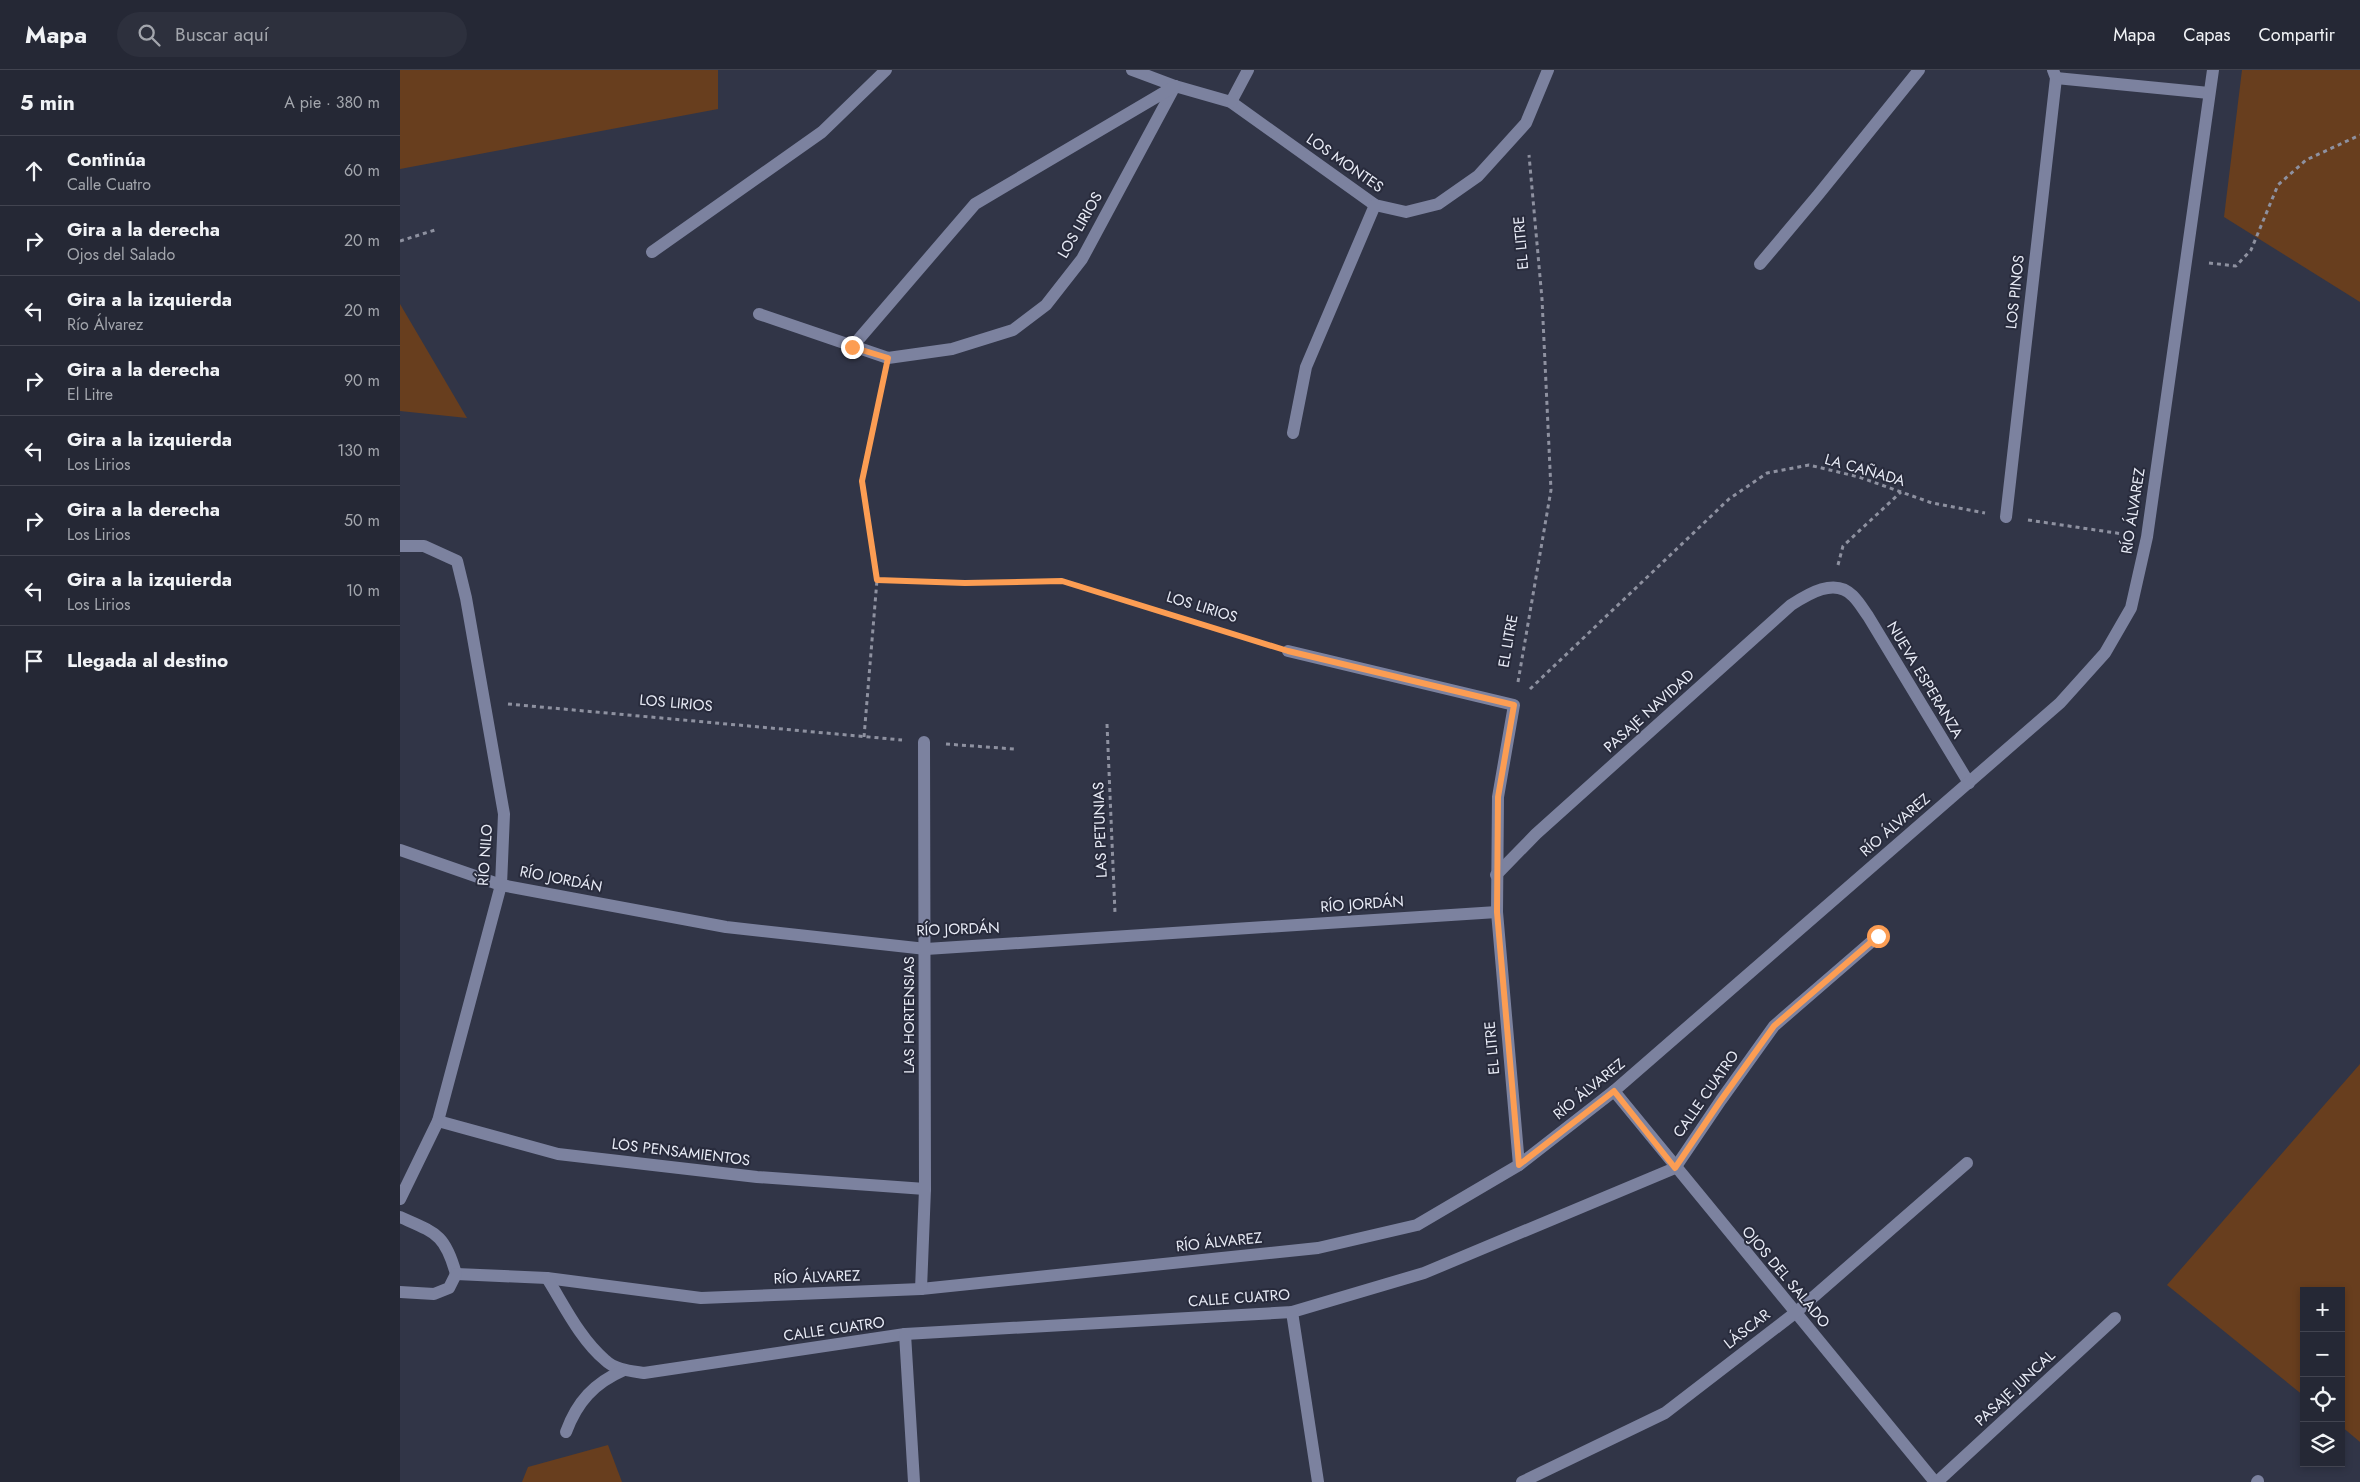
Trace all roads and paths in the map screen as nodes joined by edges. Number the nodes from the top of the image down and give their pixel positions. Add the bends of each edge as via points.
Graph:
1 (886, 70) edge
2 (1132, 70) edge
3 (1248, 70) edge
4 (1548, 70) edge
5 (1919, 70) edge
6 (2212, 70) edge
7 (2054, 74) edge
8 (1175, 86) junction
9 (2209, 94) junction
10 (1232, 102) junction
11 (1526, 123) junction
12 (2360, 135) edge
13 (1375, 205) junction
14 (435, 230) dead end
15 (400, 240) edge
16 (652, 252) dead end
17 (2186, 261) junction
18 (1760, 264) dead end
19 (759, 314) dead end
20 (852, 347) junction
21 (888, 358) junction
22 (1294, 433) dead end
23 (1902, 492) junction
24 (2006, 517) junction
25 (2148, 538) junction
26 (400, 546) edge
27 (877, 580) junction
28 (1833, 587) junction
29 (1288, 651) joint
30 (485, 702) junction
31 (1514, 705) junction
32 (1107, 724) dead end
33 (864, 737) junction
34 (924, 742) junction
35 (1014, 749) dead end
36 (1969, 783) junction
37 (400, 850) edge
38 (1496, 875) junction
39 (502, 885) junction
40 (1497, 912) junction
41 (1116, 936) junction
42 (1878, 936) dead end
43 (926, 949) junction
44 (1614, 1091) junction
45 (438, 1121) junction
46 (1967, 1162) dead end
47 (1519, 1165) junction
48 (1675, 1168) junction
49 (925, 1189) junction
50 (400, 1200) edge
51 (400, 1217) edge
52 (456, 1274) junction
53 (547, 1278) junction
54 (921, 1289) junction
55 (400, 1292) edge
56 (1292, 1312) junction
57 (1795, 1313) junction
58 (2114, 1318) dead end
59 (905, 1334) junction
60 (624, 1370) junction
61 (566, 1432) dead end
62 (914, 1482) edge
63 (1318, 1482) edge
64 (1522, 1482) edge
65 (1936, 1482) edge

1 - 16 street via 822,132
2 - 8 street, LOS MONTES
3 - 10 street
4 - 11 street, LOS MONTES
5 - 18 street
6 - 9 street, RÍO ÁLVAREZ
7 - 9 street
7 - 24 street, LOS PINOS
8 - 10 street, LOS MONTES
8 - 20 street via 975,204
8 - 21 street, LOS LIRIOS via 1082,258 1046,305 1013,330 952,349
9 - 17 street, RÍO ÁLVAREZ
10 - 13 street, LOS MONTES
11 - 13 street, LOS MONTES via 1478,176 1438,204 1406,212
11 - 31 path, EL LITRE via 1542,299 1551,490
12 - 17 path via 2306,160 2278,185 2251,250 2236,266
13 - 22 street via 1306,367
14 - 15 path
17 - 25 street, RÍO ÁLVAREZ
19 - 20 street, LOS LIRIOS
20 - 21 street, LOS LIRIOS
21 - 27 path via 862,481
23 - 24 path, LA CAÑADA via 1932,502
23 - 28 path via 1843,546
23 - 31 path, LA CAÑADA via 1809,465 1766,473 1729,499
24 - 25 path, LA CAÑADA
25 - 36 street, RÍO ÁLVAREZ via 2130,608 2105,653 2060,703
26 - 30 street, RÍO NILO via 424,546 456,561
27 - 29 path, LOS LIRIOS via 965,583 1062,581
27 - 33 path
28 - 36 street, NUEVA ESPERANZA via 1852,594 1868,616
28 - 38 street, PASAJE NAVIDAD via 1813,591 1791,605 1536,834
29 - 31 street
30 - 33 path, LOS LIRIOS
30 - 39 street, RÍO NILO via 504,814
31 - 38 street, EL LITRE via 1498,797
32 - 41 path, LAS PETUNIAS
33 - 34 path, LOS LIRIOS
34 - 35 path, LOS LIRIOS
34 - 43 street, LAS HORTENSIAS
36 - 44 street, RÍO ÁLVAREZ
37 - 39 street, RÍO JORDÁN
38 - 40 street, EL LITRE
39 - 43 street, RÍO JORDÁN via 726,927
39 - 45 street, RÍO NILO
40 - 41 street, RÍO JORDÁN
40 - 47 street, EL LITRE
41 - 43 street, RÍO JORDÁN
42 - 48 street, CALLE CUATRO via 1774,1026
43 - 49 street, LAS HORTENSIAS
44 - 47 street, RÍO ÁLVAREZ
44 - 48 street, OJOS DEL SALADO
45 - 49 street, LOS PENSAMIENTOS via 558,1154 757,1177
45 - 50 street, RÍO NILO
46 - 57 street, LÁSCAR
47 - 54 street, RÍO ÁLVAREZ via 1417,1226 1318,1248
48 - 56 street, CALLE CUATRO via 1424,1273
48 - 57 street, OJOS DEL SALADO
49 - 54 street, LAS HORTENSIAS
51 - 52 street via 434,1232 450,1251
52 - 53 street, RÍO ÁLVAREZ
52 - 55 street via 449,1288 434,1294
53 - 54 street, RÍO ÁLVAREZ via 701,1298
53 - 60 street, CALLE CUATRO via 587,1340 605,1361
56 - 59 street, CALLE CUATRO
56 - 63 street
57 - 64 street, LÁSCAR via 1665,1413
57 - 65 street, OJOS DEL SALADO
58 - 65 street, PASAJE JUNCAL
59 - 60 street, CALLE CUATRO via 644,1373
59 - 62 street
60 - 61 street via 605,1379 586,1394

